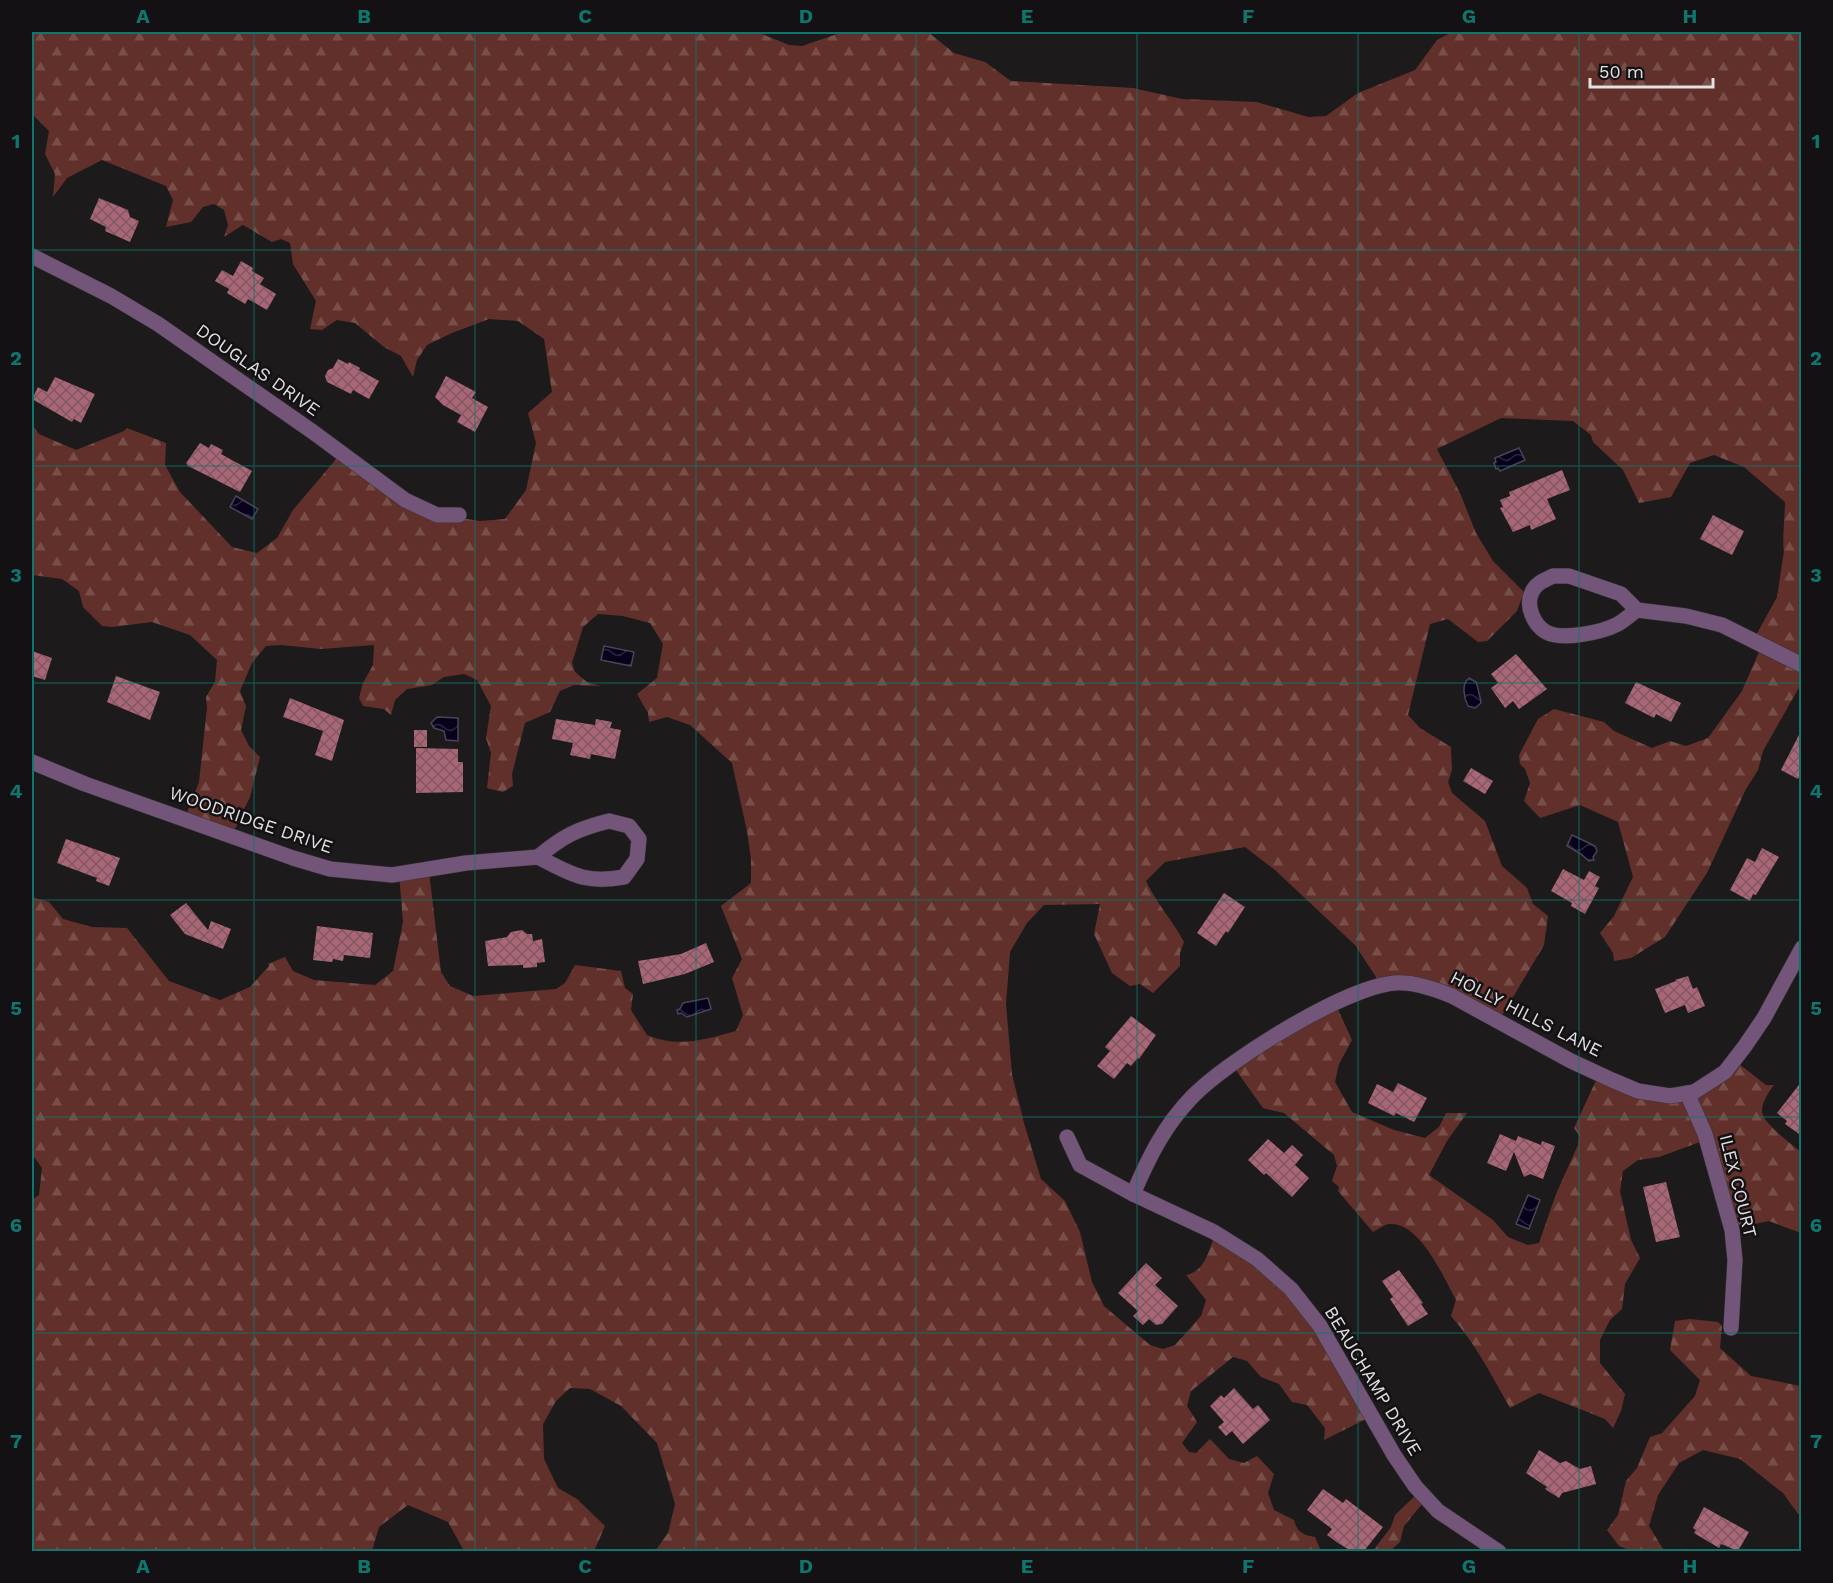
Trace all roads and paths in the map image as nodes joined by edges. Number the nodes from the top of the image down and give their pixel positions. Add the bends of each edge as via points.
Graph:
1 (32, 256) edge
2 (459, 515) dead end
3 (1637, 610) junction
4 (1802, 665) edge
5 (32, 762) edge
6 (538, 857) junction
7 (1802, 948) edge
8 (1687, 1093) junction
9 (1067, 1137) dead end
10 (1133, 1194) junction
11 (1731, 1328) dead end
12 (1499, 1551) edge

1 - 2 street, DOUGLAS DRIVE via 158,324 405,500 437,516
3 - 3 street via 1617,625 1567,637 1547,633 1536,624 1529,608 1531,593 1540,582 1553,576 1569,576 1621,594
3 - 4 street via 1722,625
5 - 6 street, WOODRIDGE DRIVE via 330,869 392,875
6 - 6 street via 582,828 609,821 629,826 639,839 637,859 624,877 603,881 578,877
7 - 8 street, HOLLY HILLS LANE via 1745,1046 1725,1071
8 - 10 street, HOLLY HILLS LANE via 1670,1096 1638,1091 1571,1061 1452,996 1396,982 1372,987 1329,1006 1209,1081 1184,1106 1151,1152
8 - 11 street, ILEX COURT via 1705,1134 1732,1230 1735,1260
9 - 10 street, BEAUCHAMP DRIVE via 1080,1165
10 - 12 street, BEAUCHAMP DRIVE via 1214,1232 1257,1259 1291,1289 1320,1326 1415,1486 1438,1510

